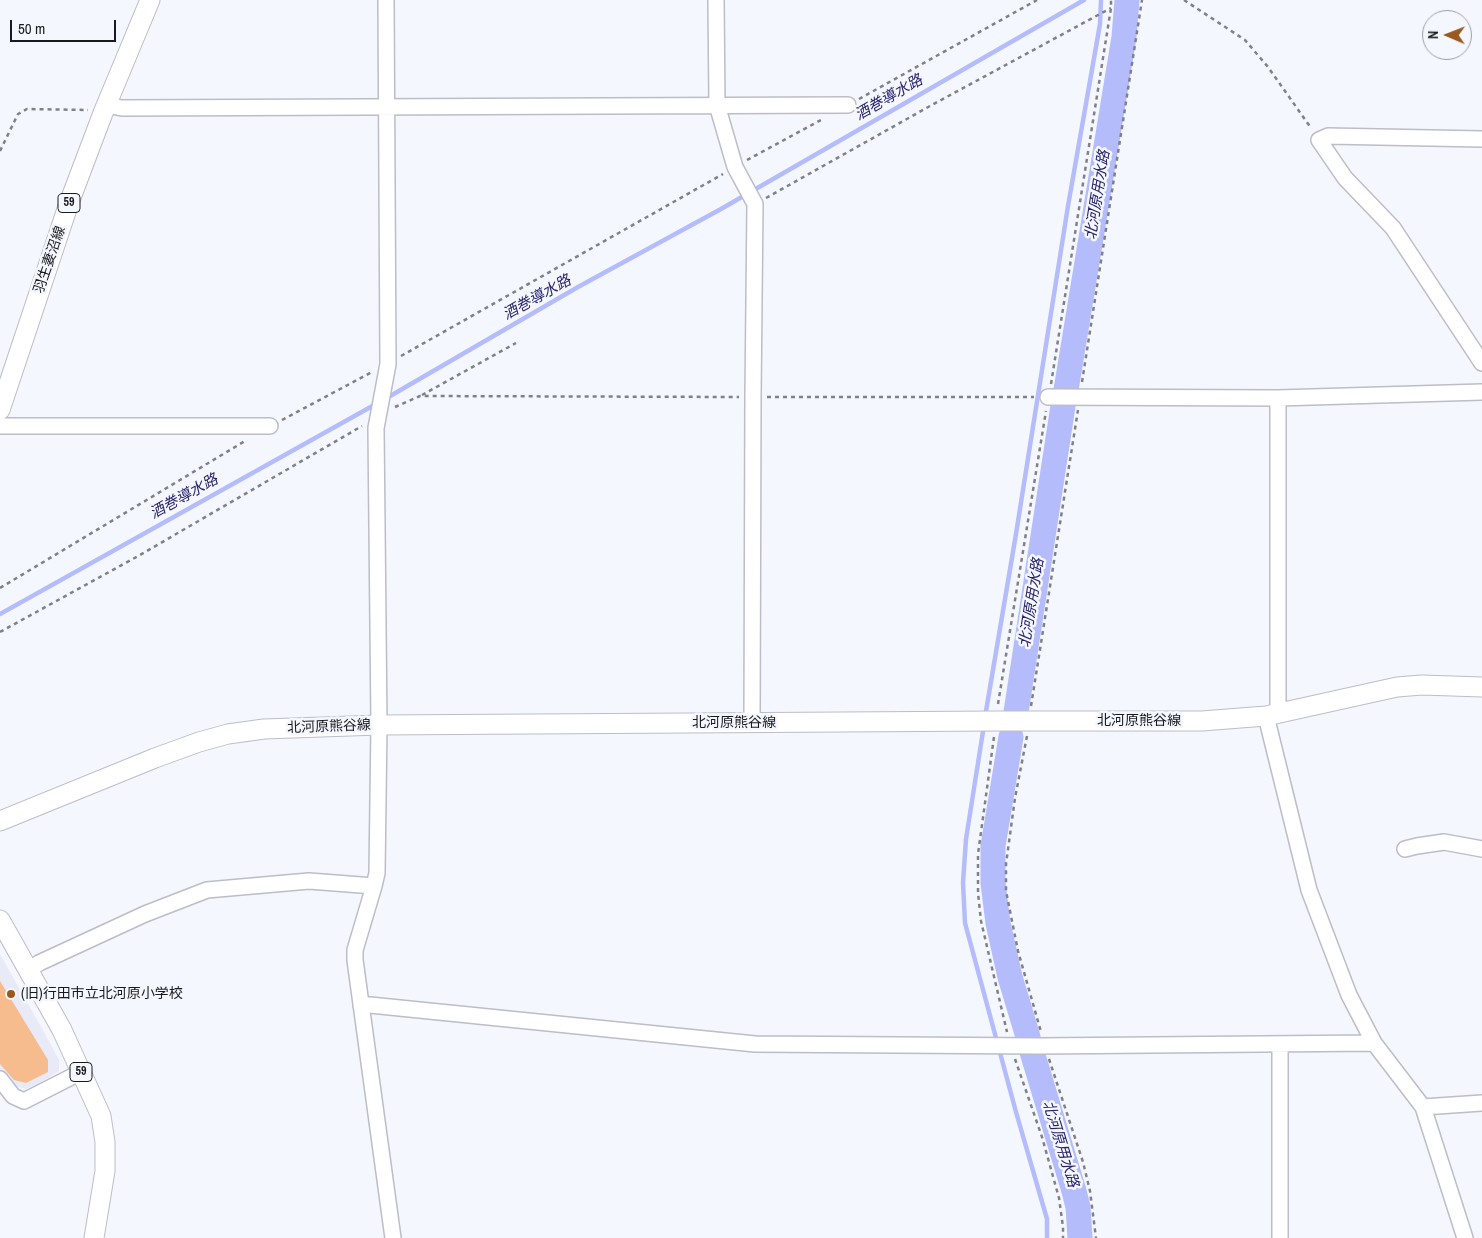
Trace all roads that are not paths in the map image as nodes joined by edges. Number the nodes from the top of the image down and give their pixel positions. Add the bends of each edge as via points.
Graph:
1 (150, 0) edge
2 (386, 0) edge
3 (716, 0) edge
4 (717, 105) junction
5 (848, 105) road end
6 (386, 106) junction
7 (104, 109) junction
8 (1482, 139) edge
9 (1482, 363) edge
10 (1482, 392) edge
11 (1048, 397) road end
12 (1278, 398) junction
13 (0, 410) edge
14 (0, 426) edge
15 (270, 426) road end
16 (1482, 687) edge
17 (1272, 715) junction
18 (752, 723) junction
19 (379, 725) junction
20 (0, 821) edge
21 (1482, 849) edge
22 (1405, 850) dead end
23 (374, 886) junction
24 (0, 920) edge
25 (29, 970) junction
26 (361, 1006) junction
27 (1374, 1043) junction
28 (1280, 1044) junction
29 (81, 1072) junction
30 (0, 1079) edge
31 (1482, 1103) edge
32 (1423, 1107) junction
33 (94, 1238) edge
34 (393, 1238) edge
35 (1280, 1238) edge
36 (1465, 1238) edge

1 - 7 main road, 羽生妻沼線 / 59
2 - 6 street
3 - 4 street
4 - 5 street
4 - 6 street
4 - 18 street via 735,167 755,204
6 - 7 street
6 - 19 street via 388,364 376,428
7 - 13 main road, 羽生妻沼線 / 59
8 - 9 street via 1328,136 1320,140 1345,178 1393,228
10 - 12 street
11 - 12 street
12 - 17 street
14 - 15 street
16 - 17 main road, 北河原熊谷線 via 1397,687
17 - 18 main road, 北河原熊谷線 via 1202,721
17 - 27 street via 1309,890 1349,995
18 - 19 main road, 北河原熊谷線
19 - 20 main road, 北河原熊谷線 via 264,729 221,736 154,758
19 - 23 street via 377,873
21 - 22 street via 1444,842
23 - 25 street via 309,881 207,890 145,914
23 - 26 street via 355,950
24 - 25 main road, 59
25 - 29 main road, 59
26 - 28 street via 755,1044
26 - 34 street
27 - 28 street
27 - 32 street
28 - 35 street
29 - 30 street via 24,1100 13,1096
29 - 33 main road, 59 via 101,1116 105,1142 105,1170
31 - 32 street
32 - 36 street

